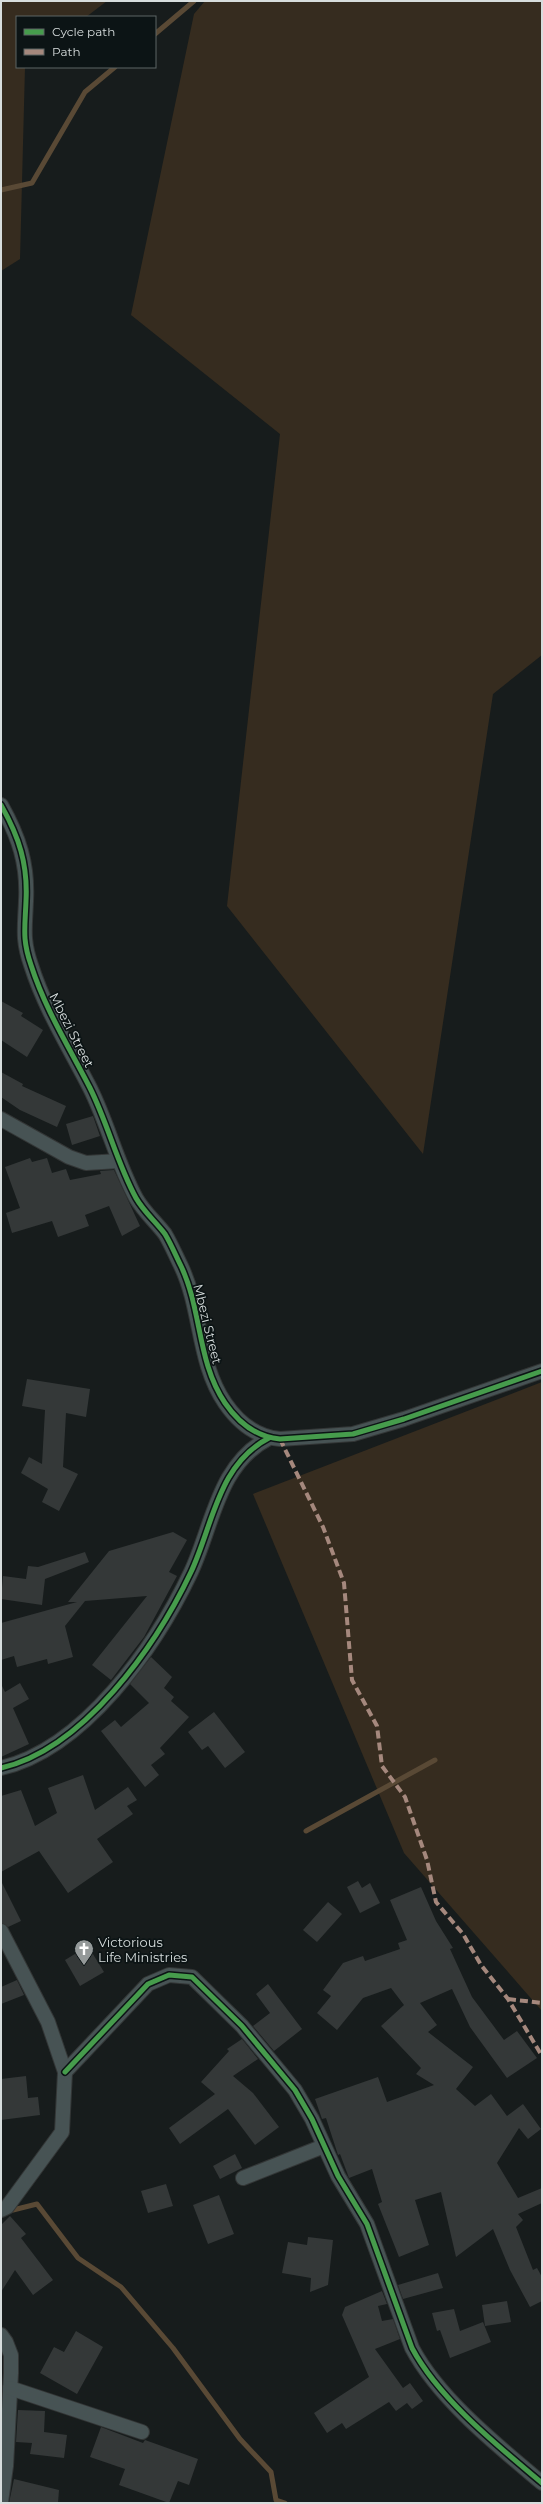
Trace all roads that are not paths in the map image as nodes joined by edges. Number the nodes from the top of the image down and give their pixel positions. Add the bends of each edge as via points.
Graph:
1 (1, 805) edge
2 (1, 1119) edge
3 (119, 1161) junction
4 (542, 1371) edge
5 (269, 1438) junction
6 (1, 1768) edge
7 (1, 1931) edge
8 (65, 2072) junction
9 (324, 2146) junction
10 (243, 2178) dead end
11 (1, 2210) edge
12 (1, 2335) edge
13 (10, 2388) junction
14 (142, 2432) dead end
15 (4, 2466) edge
16 (542, 2483) edge
17 (1, 2502) edge

1 - 3 street, Mbezi Street via 15,829 22,854 26,900 23,940 31,965 46,1007 90,1089
2 - 3 street via 69,1157 86,1163
3 - 5 street, Mbezi Street via 144,1212 165,1235 182,1268 193,1303 209,1376 225,1404 248,1428
4 - 5 street, Mbezi Street via 353,1434
5 - 6 street via 242,1456 227,1478 191,1572 156,1638 123,1681 72,1732 49,1748 14,1766
7 - 8 street via 48,2022
8 - 9 street via 148,1984 169,1975 192,1977 242,2026 294,2090
8 - 11 street via 62,2132 7,2208
9 - 10 street
9 - 16 street via 338,2176 367,2224 419,2361 442,2391 503,2450
12 - 13 street via 11,2355
13 - 14 street
13 - 15 street
15 - 17 street

